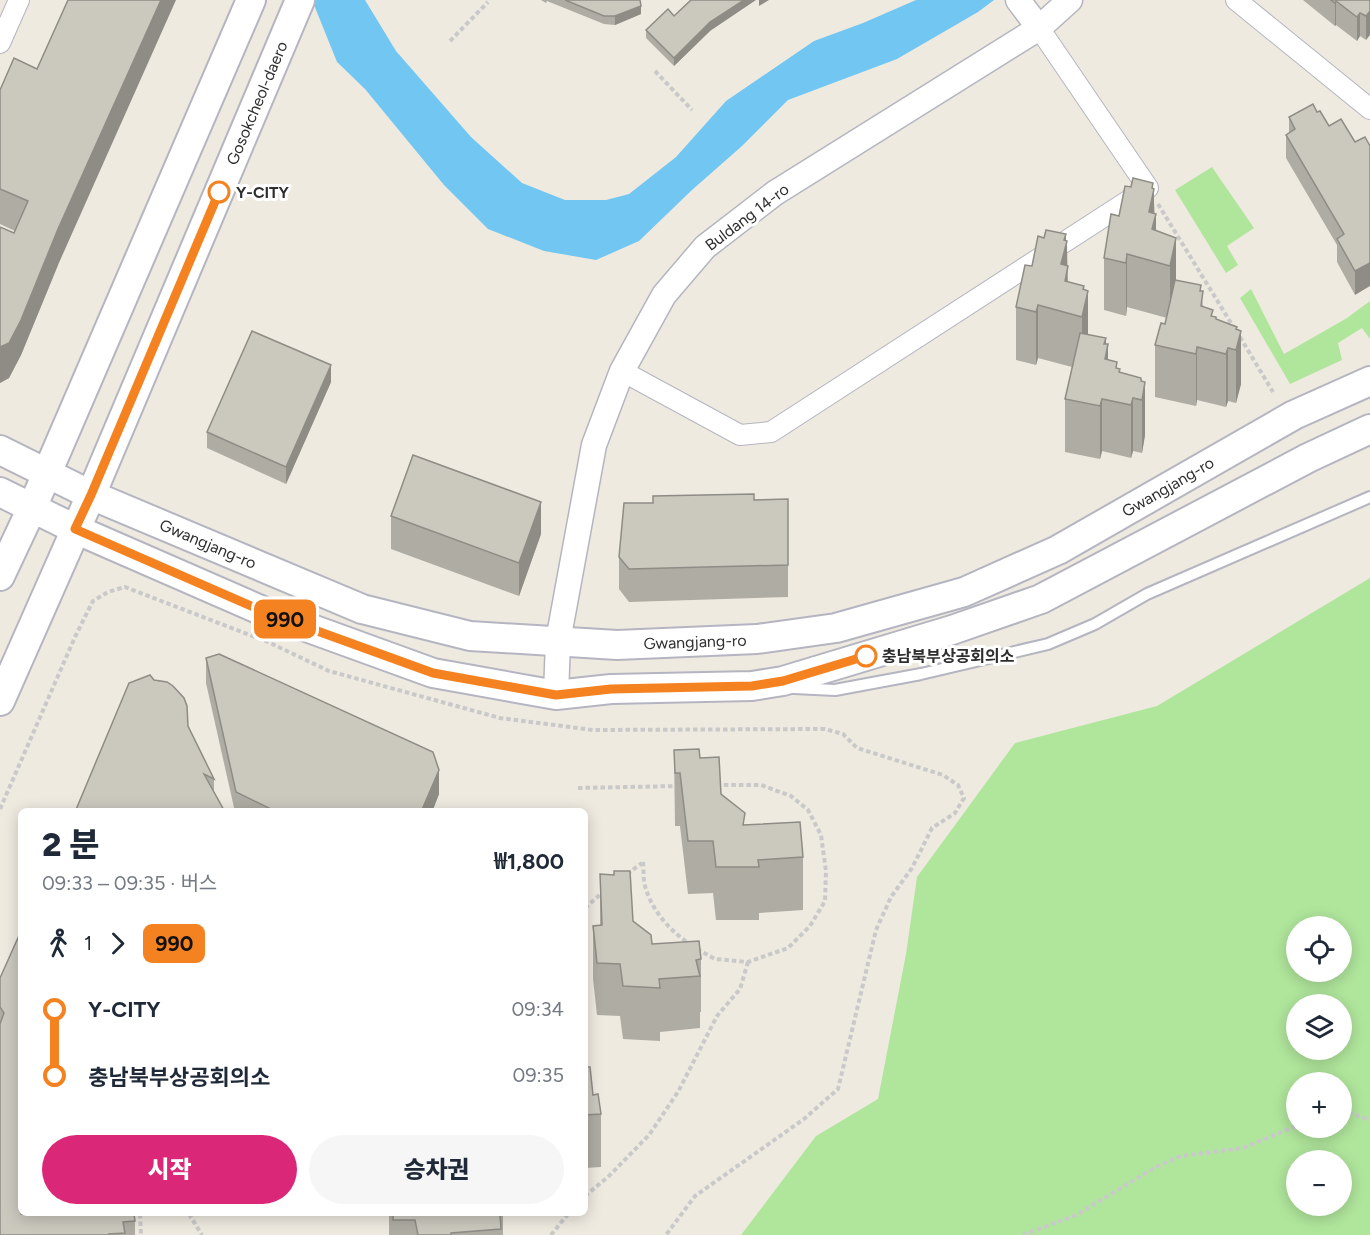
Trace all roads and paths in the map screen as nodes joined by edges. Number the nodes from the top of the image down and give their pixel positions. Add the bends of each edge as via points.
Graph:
1 (19, 0) edge
2 (251, 0) edge
3 (1018, 0) edge
4 (1070, 0) edge
5 (1236, 0) edge
6 (488, 2) dead end
7 (298, 5) edge
8 (1039, 27) junction
9 (450, 41) dead end
10 (0, 43) edge
11 (655, 71) dead end
12 (1370, 109) edge
13 (692, 110) dead end
14 (1148, 188) junction
15 (622, 371) junction
16 (1370, 381) edge
17 (1273, 392) dead end
18 (1370, 429) edge
19 (0, 450) edge
20 (47, 474) junction
21 (0, 492) edge
22 (91, 495) junction
23 (1370, 497) edge
24 (32, 508) junction
25 (75, 529) junction
26 (0, 576) edge
27 (558, 641) junction
28 (752, 686) junction
29 (556, 695) junction
30 (0, 701) edge
31 (681, 786) edge
32 (715, 786) edge
33 (578, 788) dead end
34 (0, 808) edge
35 (625, 876) edge
36 (606, 889) edge
37 (588, 905) edge
38 (748, 962) junction
39 (1352, 1114) edge
40 (1370, 1120) edge
41 (1286, 1130) edge
42 (588, 1194) edge
43 (140, 1216) edge
44 (190, 1216) edge
45 (566, 1216) edge
46 (141, 1235) edge
47 (202, 1235) edge
48 (551, 1235) edge
49 (666, 1235) edge
50 (1023, 1235) edge

1 - 10 street
2 - 20 main road
3 - 8 street
4 - 8 street, Buldang 14-ro
5 - 12 street
6 - 9 path
7 - 22 main road, Gosokcheol-daero
8 - 14 street
8 - 15 street, Buldang 14-ro via 775,193 705,247 664,295
11 - 13 path
14 - 15 street via 771,432 740,435
14 - 17 path
15 - 27 street, Buldang 14-ro via 594,445
16 - 27 main road, Gwangjang-ro via 1294,415 1058,549 964,592 836,628 757,639 617,645
18 - 28 main road via 1041,599 783,681
19 - 20 main road, Gwangjang-ro
20 - 22 main road, Gwangjang-ro
20 - 24 main road
21 - 24 main road
22 - 25 main road, Gosokcheol-daero
22 - 27 main road, Gwangjang-ro via 362,609 470,636
23 - 28 lane via 1147,594 1095,624 1048,644 835,690
24 - 25 main road
24 - 26 main road
25 - 29 main road via 265,612 433,673
25 - 30 main road, Gosokcheol-daero
27 - 29 street, Buldang 14-ro
28 - 29 main road via 611,689
31 - 33 path
32 - 38 path via 761,784 791,796 808,810 821,835 825,901 810,926 788,948
34 - 49 path via 93,601 125,586 268,642 329,671 500,718 592,730 825,729 843,734 857,748 943,775 958,785 964,798 955,813 932,828 876,930 838,1089 804,1119 695,1196
35 - 38 path via 643,862 645,885 656,910 672,931 715,959
36 - 37 path
38 - 42 path via 740,989 717,1016 678,1092 649,1136
39 - 40 path
41 - 50 path via 1243,1148 1181,1156 1076,1215
43 - 46 path
44 - 47 path
45 - 48 path

